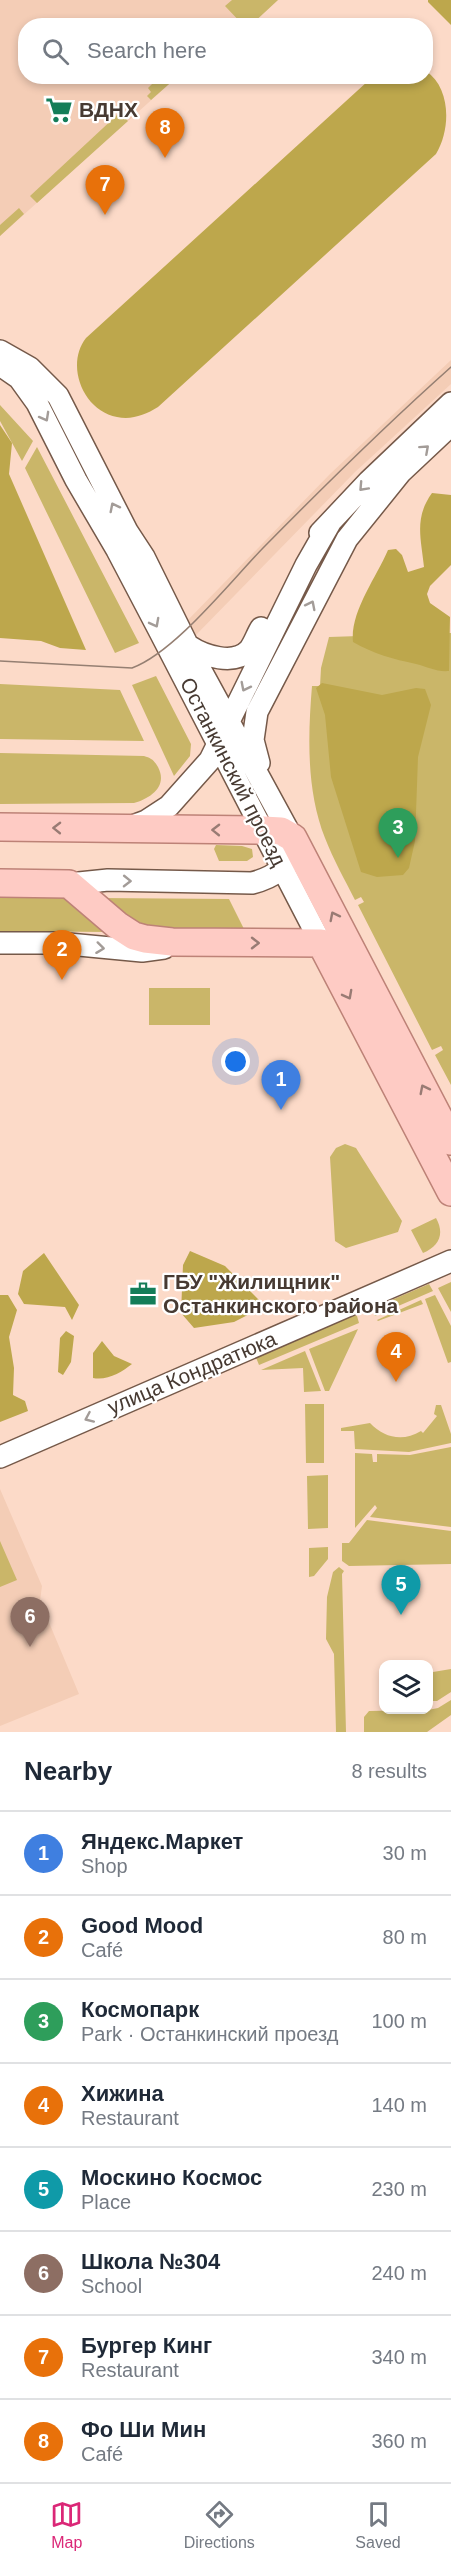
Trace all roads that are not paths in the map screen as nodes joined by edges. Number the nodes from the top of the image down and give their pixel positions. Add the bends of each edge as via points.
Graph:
1 (0, 351) edge
2 (0, 365) edge
3 (451, 403) edge
4 (451, 425) edge
5 (330, 523) junction
6 (189, 646) junction
7 (229, 722) junction
8 (218, 746) junction
9 (274, 803) junction
10 (0, 827) edge
11 (115, 828) junction
12 (263, 830) junction
13 (293, 838) junction
14 (283, 868) junction
15 (0, 883) edge
16 (69, 884) junction
17 (196, 942) junction
18 (0, 943) edge
19 (321, 943) junction
20 (451, 1141) edge
21 (451, 1192) edge
22 (451, 1261) edge
23 (0, 1457) edge

6 -> 1 street, Останкинский проезд via 63,405 40,376
2 -> 8 street, Останкинский проезд via 19,378 38,403
3 -> 5 street
9 -> 4 street via 253,740 261,705 347,539 400,472
5 - 6 street via 294,561 249,650 228,658 204,654
5 -> 7 street
6 - 7 street, Останкинский проезд
7 - 8 street
7 - 9 street, Останкинский проезд
8 - 11 street via 201,771 162,812 139,824
8 - 12 street, Останкинский проезд
9 - 13 street, Останкинский проезд
11 -> 10 main road
12 -> 11 main road
12 - 13 main road via 280,831
12 - 14 street, Останкинский проезд
13 - 14 street via 294,851
20 -> 13 main road, Останкинский проезд
16 -> 14 street via 108,880 252,883
14 - 19 street, Останкинский проезд
15 - 16 main road
16 - 17 main road via 134,936
18 -> 17 street via 58,943 142,951
17 -> 19 main road
19 -> 21 main road, Останкинский проезд
22 -> 23 street, улица Кондратюка

